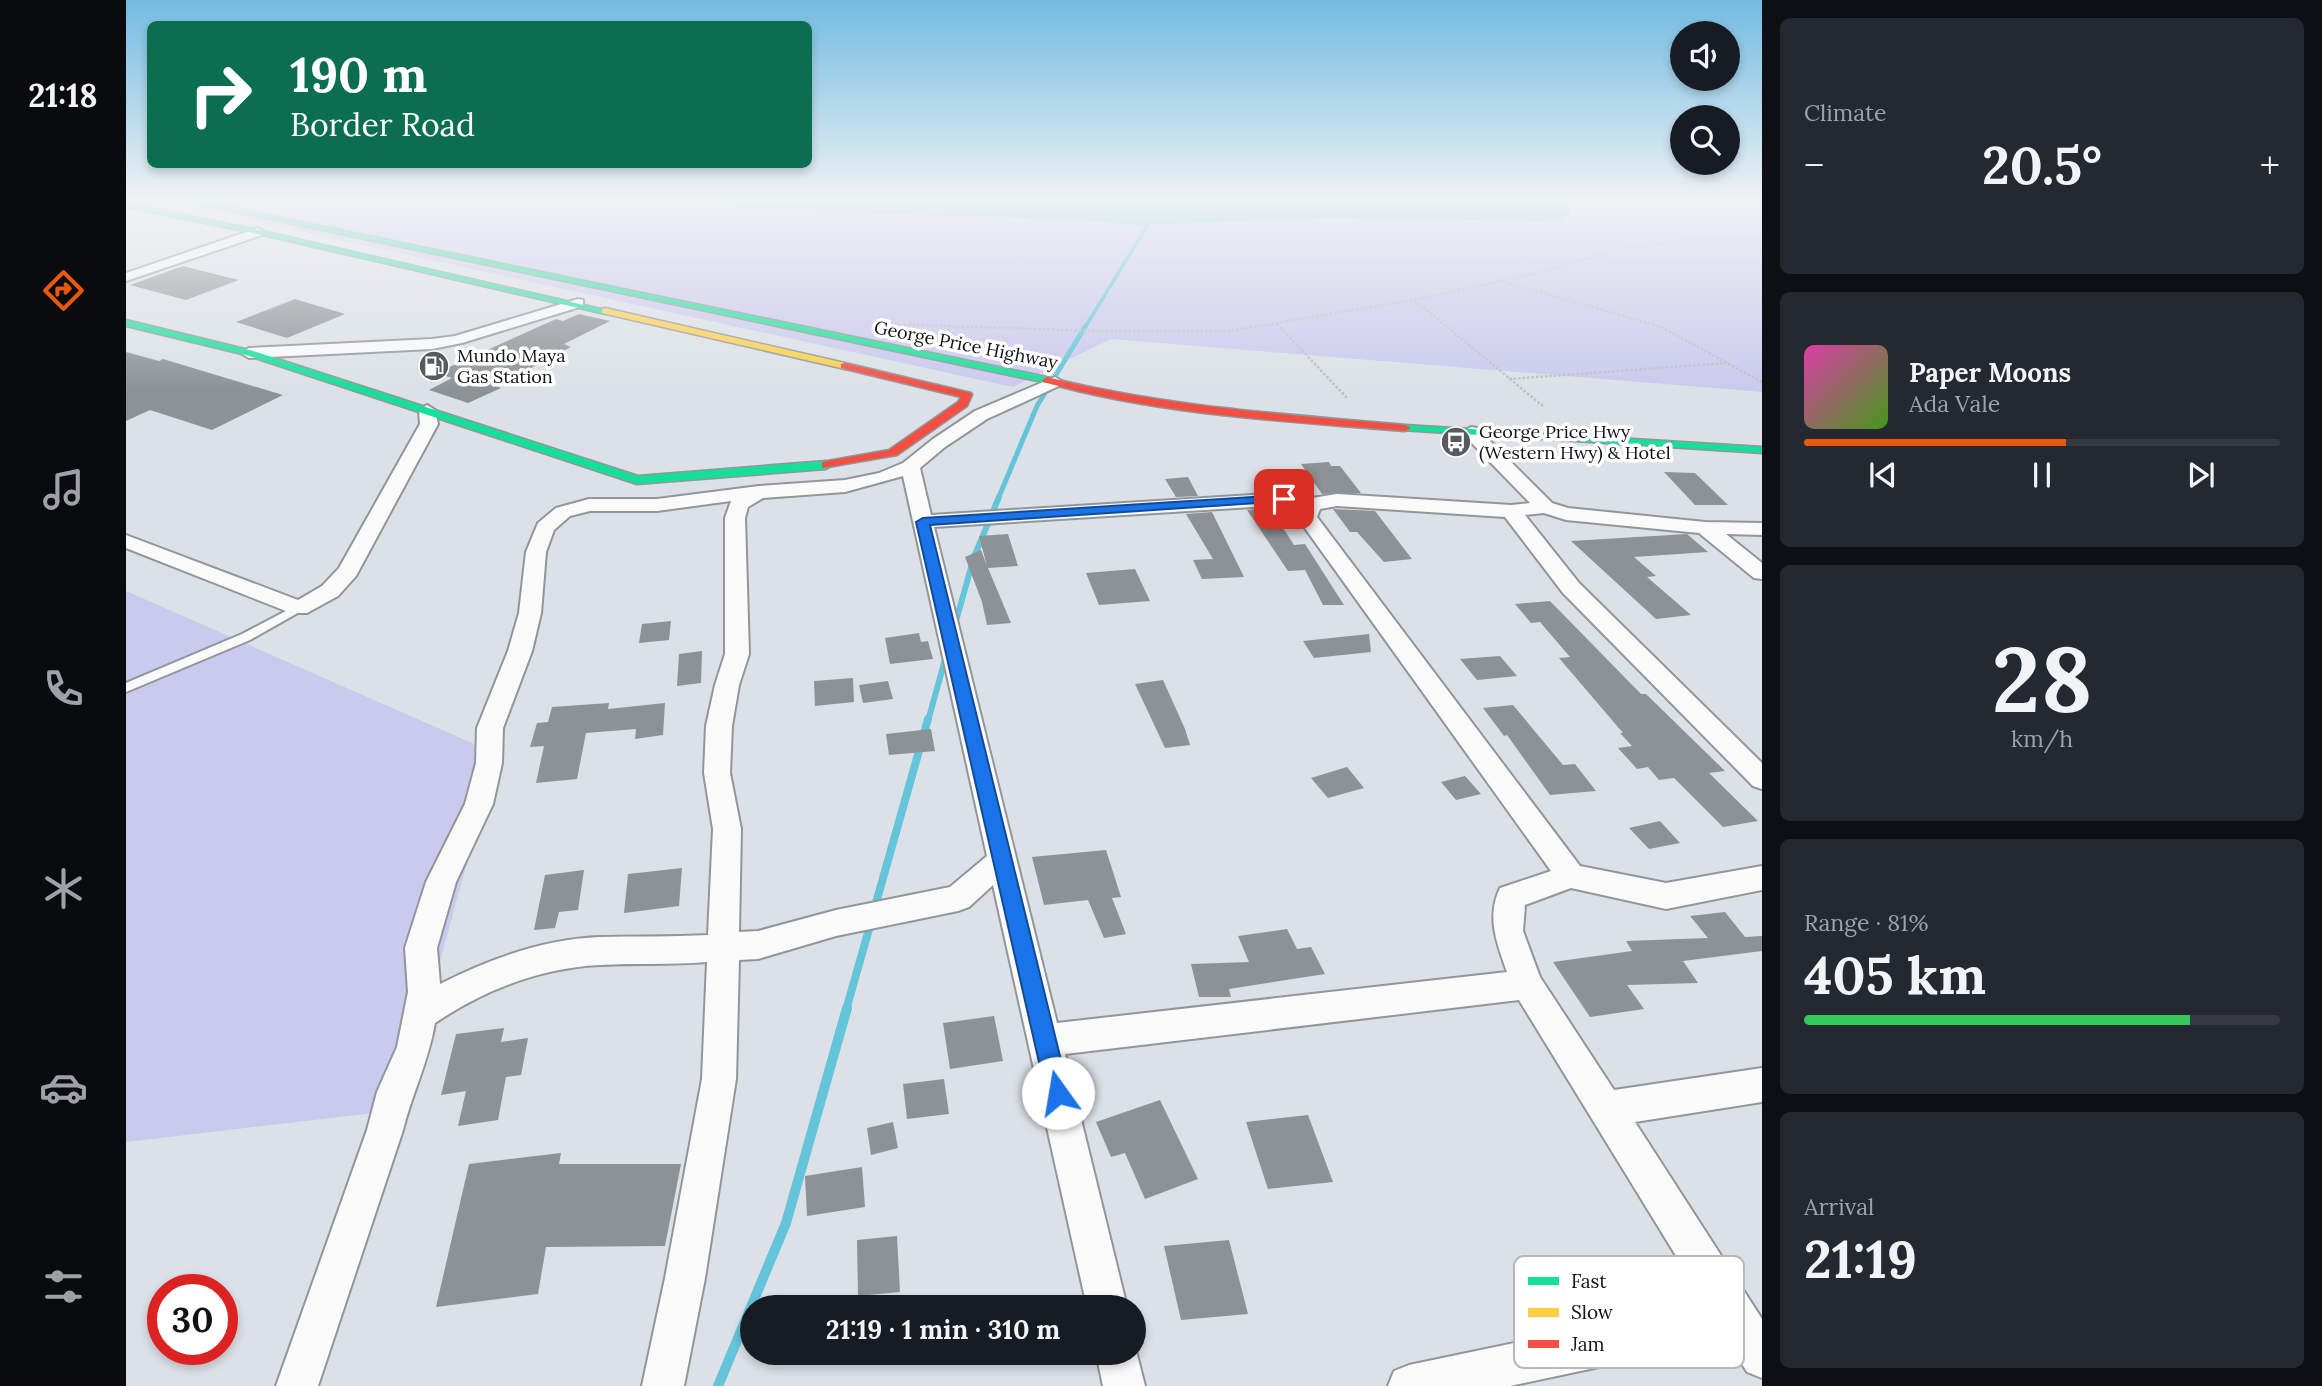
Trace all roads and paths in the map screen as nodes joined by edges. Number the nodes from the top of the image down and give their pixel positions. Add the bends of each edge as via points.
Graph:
1 (166, 263) edge
2 (386, 263) edge
3 (485, 263) edge
4 (1570, 263) edge
5 (126, 276) edge
6 (1501, 281) junction
7 (1410, 300) junction
8 (578, 303) junction
9 (126, 323) edge
10 (882, 324) dead end
11 (1276, 324) junction
12 (249, 352) junction
13 (1729, 363) junction
14 (1509, 379) junction
15 (1055, 382) junction
16 (1762, 382) edge
17 (1348, 399) dead end
18 (1544, 407) dead end
19 (427, 410) junction
20 (1471, 432) junction
21 (1762, 450) edge
22 (910, 467) junction
23 (759, 492) junction
24 (1312, 504) junction
25 (1545, 507) junction
26 (1511, 511) junction
27 (923, 522) junction
28 (1705, 528) junction
29 (1762, 529) edge
30 (126, 541) edge
31 (1762, 573) edge
32 (299, 608) junction
33 (126, 688) edge
34 (1762, 779) edge
35 (1003, 859) junction
36 (1571, 876) junction
37 (1762, 878) edge
38 (724, 949) junction
39 (1527, 984) junction
40 (419, 1016) junction
41 (1046, 1040) junction
42 (1762, 1085) edge
43 (1606, 1109) junction
44 (1699, 1256) edge
45 (1104, 1295) edge
46 (1744, 1328) edge
47 (1762, 1357) edge
48 (1514, 1364) edge
49 (1120, 1365) edge
50 (297, 1386) edge
51 (663, 1386) edge
52 (1124, 1386) edge
53 (1409, 1386) edge

1 - 5 street
2 - 8 main road
3 - 15 main road, George Price Highway
4 - 6 path
6 - 7 path
6 - 13 path via 1661,327
7 - 11 path
7 - 14 path
8 - 12 street via 432,344
8 - 19 main road via 960,392 967,399 881,458 638,480
9 - 12 main road
10 - 11 path via 1202,333
11 - 17 path
12 - 19 main road
13 - 14 path
13 - 16 path
14 - 18 path
15 - 20 main road, George Price Highway via 1094,393 1247,414
15 - 22 street via 981,415
19 - 32 street via 429,424 348,571 330,591
20 - 21 main road, George Price Highway
20 - 25 street
22 - 23 street via 845,486
22 - 27 street
23 - 38 street via 739,504 735,518 737,654 719,726 717,773 727,829
23 - 40 street via 677,503 577,507 545,527 536,552 530,613 520,651 490,728 489,763 479,804 441,881 421,948 424,992
24 - 26 street via 1337,500
24 - 27 street via 1284,499
24 - 36 street via 1307,517
25 - 26 street
25 - 28 street via 1566,514
26 - 34 street via 1571,588
27 - 35 street
28 - 29 street
28 - 31 street
30 - 32 street
32 - 33 lane via 246,637
35 - 38 street via 958,898
35 - 41 street
36 - 37 street via 1666,896
36 - 39 street via 1511,897 1508,931
38 - 40 street via 597,951 532,962 487,976
38 - 51 street via 719,1079
39 - 41 street
39 - 43 street
40 - 50 street via 414,1047
41 - 45 street
42 - 43 street
43 - 44 street
46 - 47 street
48 - 53 street
49 - 52 street

